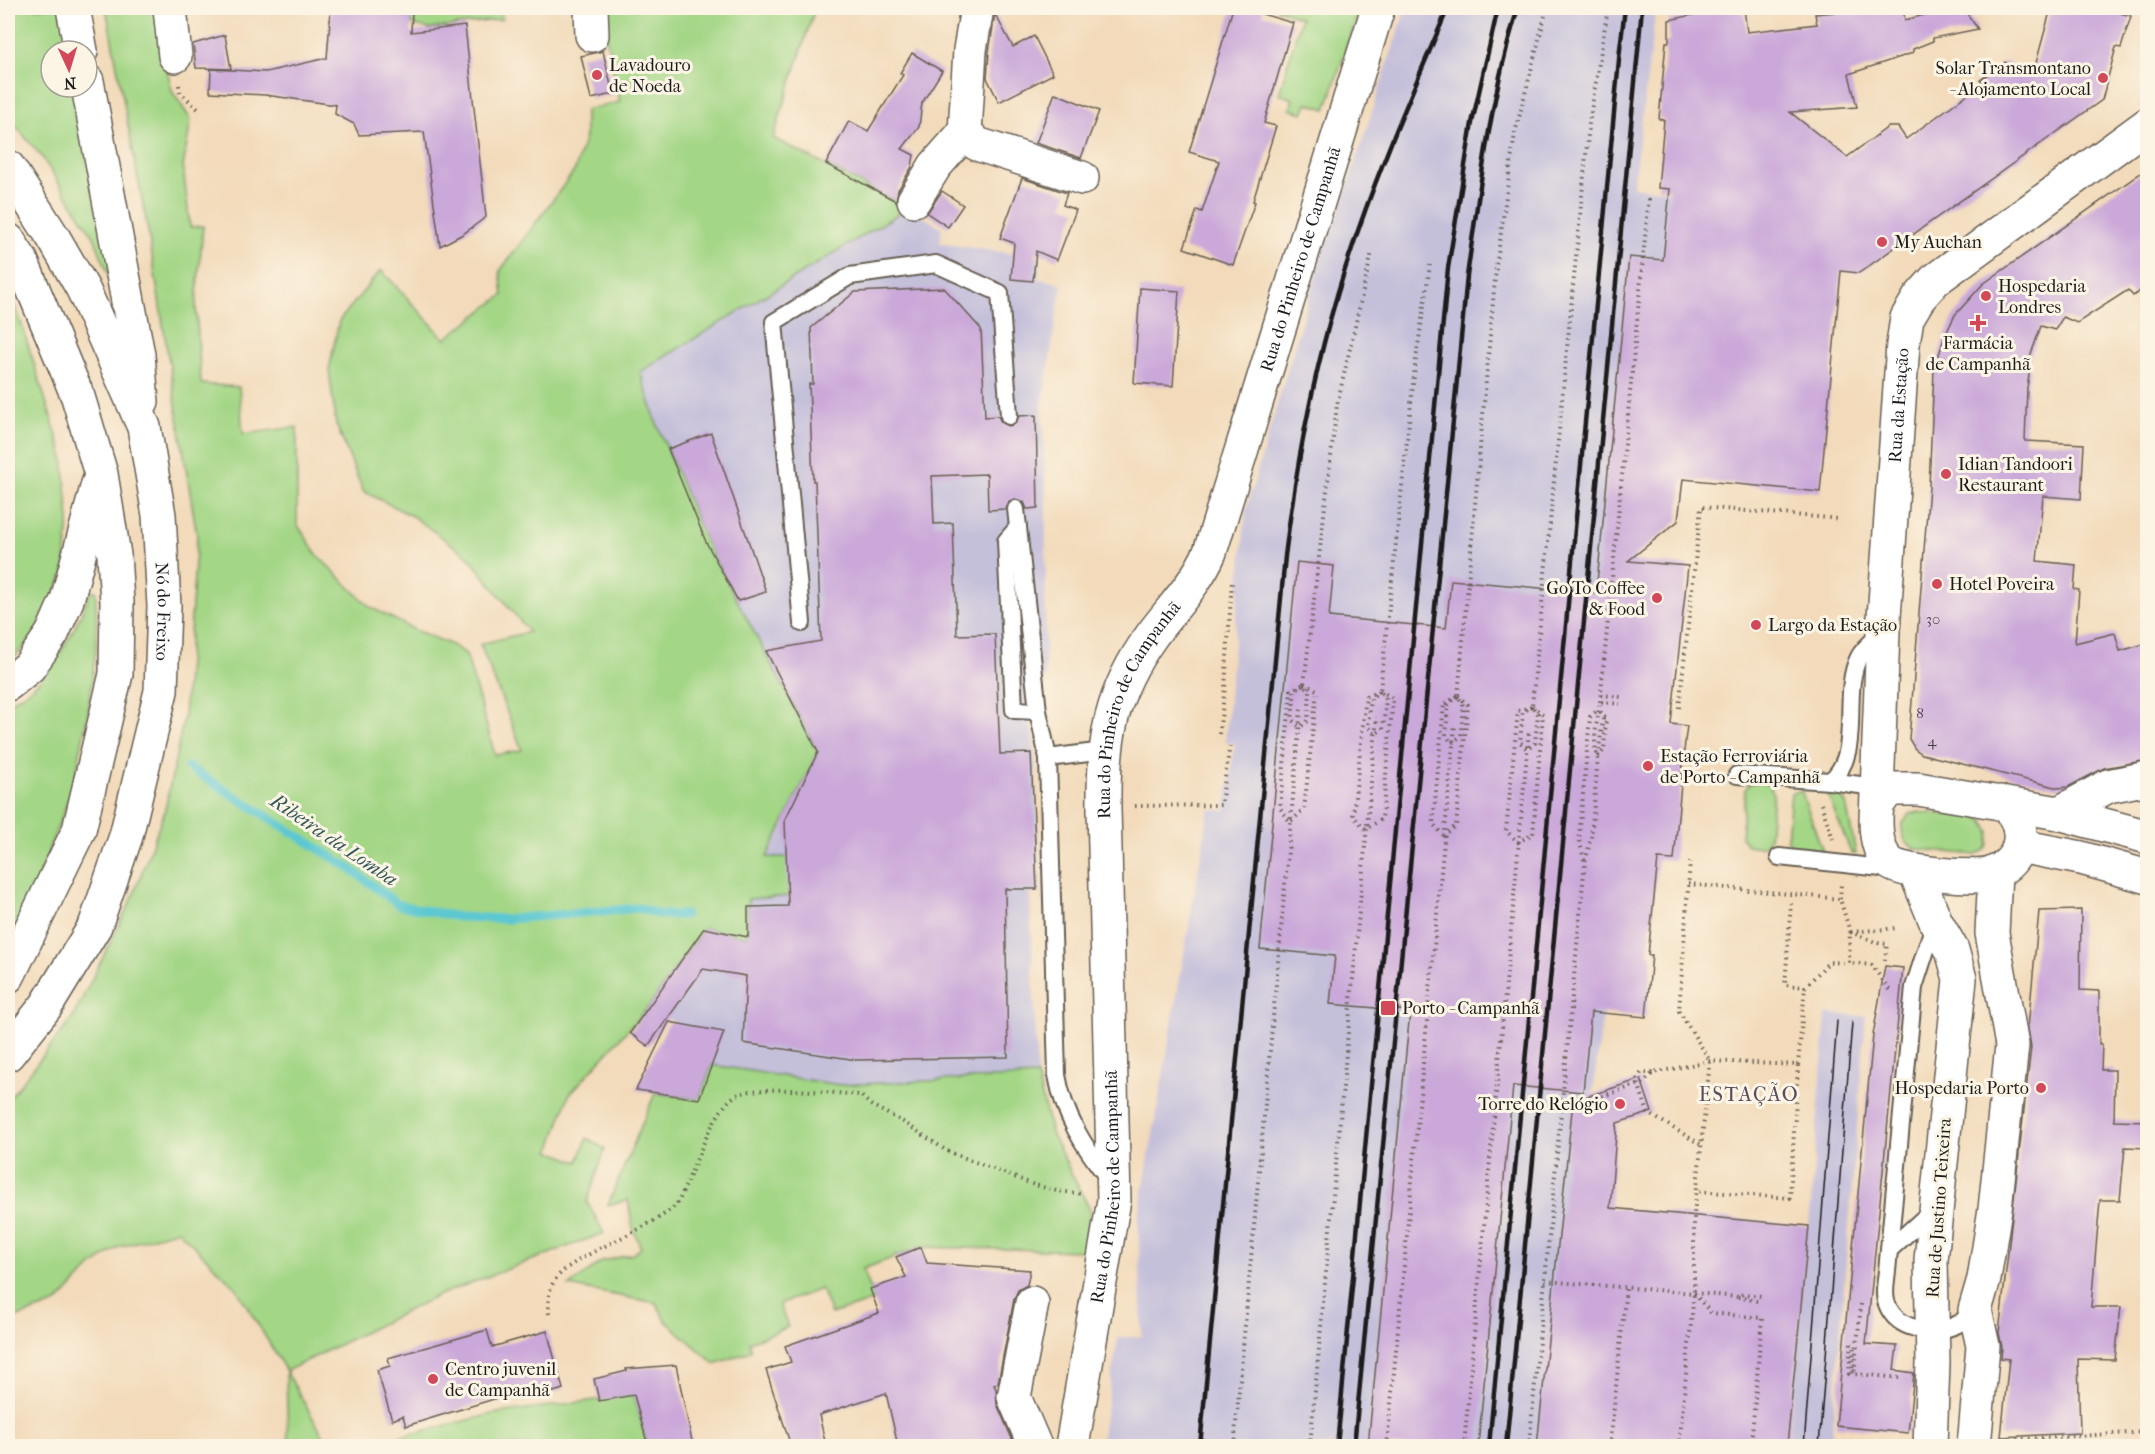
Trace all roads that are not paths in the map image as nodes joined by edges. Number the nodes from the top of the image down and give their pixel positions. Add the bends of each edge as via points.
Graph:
1 (73, 8) edge
2 (171, 8) edge
3 (977, 8) edge
4 (1378, 8) edge
5 (79, 39) edge
6 (175, 56) dead end
7 (90, 99) edge
8 (2148, 124) edge
9 (965, 132) junction
10 (8, 167) edge
11 (1082, 178) dead end
12 (914, 200) dead end
13 (8, 240) edge
14 (1009, 416) dead end
15 (144, 427) junction
16 (101, 474) junction
17 (1016, 509) dead end
18 (1018, 527) junction
19 (802, 623) dead end
20 (1883, 632) junction
21 (8, 684) edge
22 (1038, 711) junction
23 (1104, 751) junction
24 (1047, 758) junction
25 (1737, 775) dead end
26 (2148, 778) edge
27 (1830, 781) junction
28 (1883, 794) junction
29 (2000, 802) junction
30 (2059, 813) junction
31 (2148, 837) edge
32 (2019, 846) junction
33 (1779, 857) dead end
34 (1911, 871) junction
35 (1995, 872) junction
36 (2148, 877) edge
37 (1935, 922) junction
38 (8, 976) edge
39 (8, 1054) edge
40 (1113, 1185) junction
41 (1936, 1207) junction
42 (1889, 1250) junction
43 (1032, 1303) dead end
44 (1975, 1310) junction
45 (1932, 1331) junction
46 (1974, 1444) edge
47 (1035, 1446) edge
48 (1072, 1446) edge
49 (1930, 1446) edge

1 - 5 main road
2 - 6 main road
3 - 9 main road
4 - 23 main road, Rua do Pinheiro de Campanhã via 1210,552 1200,573 1134,664 1112,715
7 - 15 main road via 138,355
8 - 20 main road, Rua da Estação via 1935,279 1907,318
9 - 11 main road via 977,144
9 - 12 main road via 935,166
10 - 15 main road, Nó do Freixo via 82,289
13 - 16 main road via 21,260 78,397
14 - 19 lane via 1000,293 936,264 850,276 774,322
15 - 39 main road, Nó do Freixo via 159,515 164,606 161,691 126,836 95,926 46,1006
16 - 21 main road via 67,600 56,625 29,667
16 - 38 main road via 114,555 116,674 79,830
17 - 18 lane
18 - 22 lane
18 - 22 lane via 1006,541 1014,710
20 - 27 lane via 1858,658 1846,761
20 - 28 main road, Rua da Estação
22 - 24 lane
23 - 24 lane
23 - 40 main road, Rua do Pinheiro de Campanhã
24 - 40 lane via 1057,1075 1073,1126
25 - 27 lane
26 - 30 main road via 2108,786
27 - 28 lane
28 - 29 main road via 1918,789
28 - 34 main road, Rua da Estação via 1876,830 1880,846 1892,865
29 - 30 main road
29 - 32 main road via 2018,822
30 - 31 main road
32 - 35 main road via 2011,862
32 - 36 main road
33 - 34 lane
34 - 35 main road via 1974,877
34 - 37 main road, Rua de Justino Teixeira
35 - 44 main road via 1992,933 2012,1045 1995,1209
37 - 41 main road, Rua de Justino Teixeira via 1952,950 1960,979
37 - 42 lane via 1914,987
40 - 48 main road, Rua do Pinheiro de Campanhã via 1112,1219
41 - 42 lane
41 - 45 main road, Rua de Justino Teixeira via 1931,1260
42 - 45 lane via 1885,1301 1891,1313 1918,1330
43 - 47 main road via 1014,1397
44 - 45 lane via 1957,1324
44 - 46 main road via 1983,1346
45 - 49 main road, Rua de Justino Teixeira

